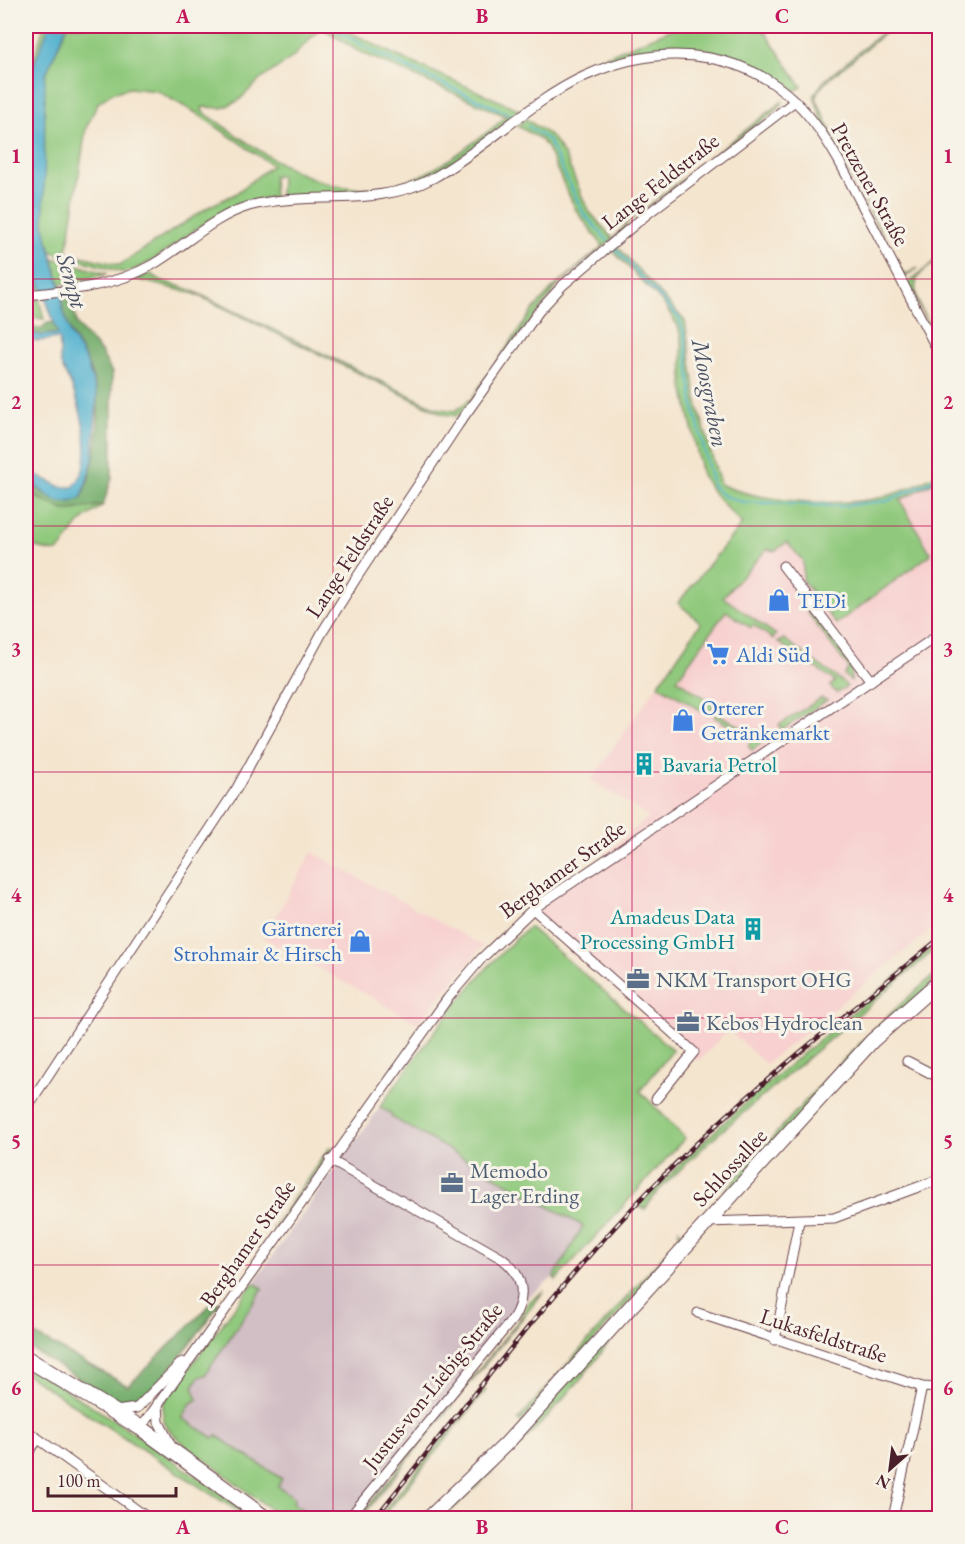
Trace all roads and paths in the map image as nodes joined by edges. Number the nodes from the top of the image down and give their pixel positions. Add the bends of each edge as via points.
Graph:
1 (795, 101) junction
2 (26, 295) edge
3 (939, 355) edge
4 (783, 566) dead end
5 (939, 634) edge
6 (871, 681) junction
7 (532, 909) junction
8 (939, 981) edge
9 (906, 1061) dead end
10 (939, 1078) edge
11 (656, 1100) dead end
12 (26, 1109) edge
13 (330, 1160) junction
14 (939, 1179) edge
15 (799, 1221) junction
16 (707, 1222) junction
17 (698, 1313) dead end
18 (204, 1338) junction
19 (775, 1340) junction
20 (26, 1358) edge
21 (922, 1387) junction
22 (939, 1388) edge
23 (158, 1403) junction
24 (114, 1411) junction
25 (141, 1428) junction
26 (26, 1430) edge
27 (38, 1439) junction
28 (173, 1451) junction
29 (26, 1456) edge
30 (148, 1518) edge
31 (265, 1518) edge
32 (349, 1518) edge
33 (429, 1518) edge
34 (893, 1518) edge

1 - 2 street, Pretzener Straße via 761,77 731,63 691,55 634,58 562,88 475,151 416,186 361,198 286,200 248,207 219,219 134,274
1 - 3 street, Pretzener Straße via 823,135
1 - 12 street, Lange Feldstraße via 616,240 545,303 458,425 323,631 237,788
4 - 6 street
5 - 6 street, Berghamer Straße
6 - 7 street, Berghamer Straße
7 - 11 street via 694,1052
7 - 13 street, Berghamer Straße via 448,998
8 - 16 main road, Schlossallee via 872,1041
9 - 10 street
13 - 18 street, Berghamer Straße
13 - 32 street, Justus-von-Liebig-Straße via 501,1258 515,1270 522,1292 512,1320
14 - 15 street via 834,1218
15 - 16 street
15 - 19 street
16 - 33 main road, Schlossallee via 507,1443
17 - 19 street, Lukasfeldstraße
18 - 23 street, Berghamer Straße
18 - 24 street, Berghamer Straße via 137,1408
19 - 21 street, Lukasfeldstraße
20 - 24 main road
21 - 22 street, Lukasfeldstraße
21 - 34 street
23 - 25 street, Berghamer Straße
23 - 28 street via 159,1422
24 - 25 main road
25 - 28 main road
26 - 27 street
27 - 29 street
27 - 30 street
28 - 31 main road

